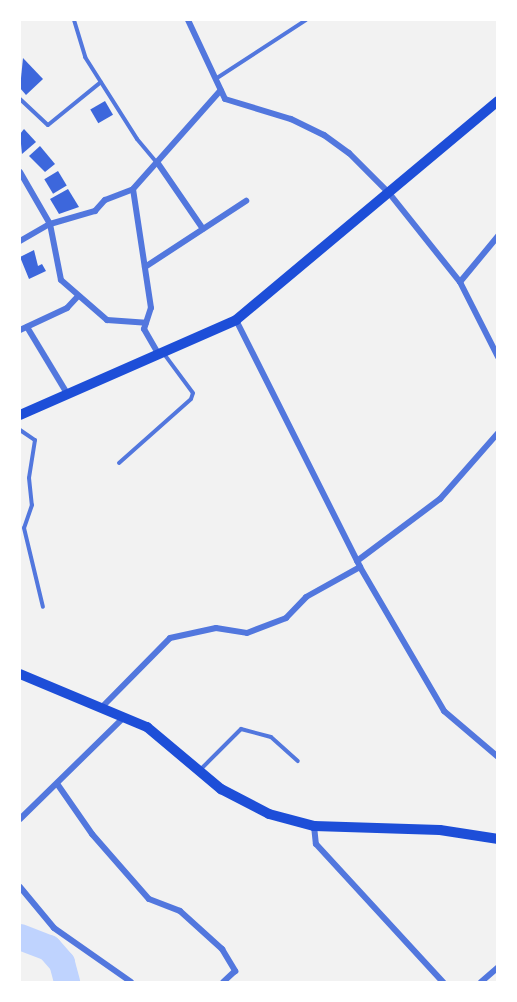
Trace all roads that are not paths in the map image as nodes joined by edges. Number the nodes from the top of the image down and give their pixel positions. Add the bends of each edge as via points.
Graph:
1 (74, 20) edge
2 (188, 20) edge
3 (306, 20) edge
4 (217, 78) junction
5 (101, 82) junction
6 (221, 90) junction
7 (20, 99) edge
8 (495, 108) edge
9 (157, 162) junction
10 (20, 172) edge
11 (133, 189) junction
12 (389, 193) junction
13 (246, 201) dead end
14 (50, 224) junction
15 (203, 229) junction
16 (498, 236) edge
17 (20, 241) edge
18 (145, 267) junction
19 (460, 282) junction
20 (78, 296) junction
21 (236, 320) junction
22 (146, 323) junction
23 (27, 327) junction
24 (20, 330) edge
25 (162, 354) junction
26 (498, 357) edge
27 (68, 394) junction
28 (20, 415) edge
29 (20, 430) edge
30 (498, 433) edge
31 (118, 463) dead end
32 (359, 564) junction
33 (43, 607) dead end
34 (20, 674) edge
35 (103, 706) junction
36 (126, 716) junction
37 (498, 757) edge
38 (298, 761) dead end
39 (200, 771) junction
40 (58, 785) junction
41 (20, 819) edge
42 (314, 826) junction
43 (498, 839) edge
44 (20, 887) edge
45 (498, 967) edge
46 (131, 982) edge
47 (224, 982) edge
48 (443, 982) edge
49 (481, 982) edge

1 - 5 lane via 85,57
2 - 4 street
3 - 4 lane
4 - 6 street
5 - 7 lane via 48,126
5 - 9 lane
6 - 9 street
6 - 12 street via 225,99 291,119 324,135 349,153
8 - 12 main road
9 - 11 street
9 - 15 street
10 - 14 street
11 - 14 street via 105,200 95,211
11 - 18 street
12 - 19 street
12 - 21 main road
13 - 15 street
14 - 17 street
14 - 20 street via 62,280
15 - 18 street
16 - 19 street
18 - 22 street via 151,308
19 - 26 street
20 - 22 street via 107,320
20 - 23 street via 67,308
21 - 25 main road
21 - 32 street
22 - 25 street via 144,329
23 - 24 street
23 - 27 street
25 - 27 main road
25 - 31 lane via 193,393 191,399
27 - 28 main road
29 - 33 lane via 35,440 29,478 32,505 24,528
30 - 32 street via 440,498
32 - 35 street via 306,597 286,618 247,633 216,628 184,632 171,638
32 - 37 street via 444,711
34 - 35 main road
35 - 36 main road
36 - 39 main road via 165,740
36 - 40 street
38 - 39 lane via 271,737 241,729
39 - 42 main road via 242,802
40 - 41 street
40 - 47 street via 92,834 149,899 180,911 222,949 235,970
42 - 43 main road via 440,830
42 - 48 street via 316,844
44 - 46 street via 54,928
45 - 49 street

